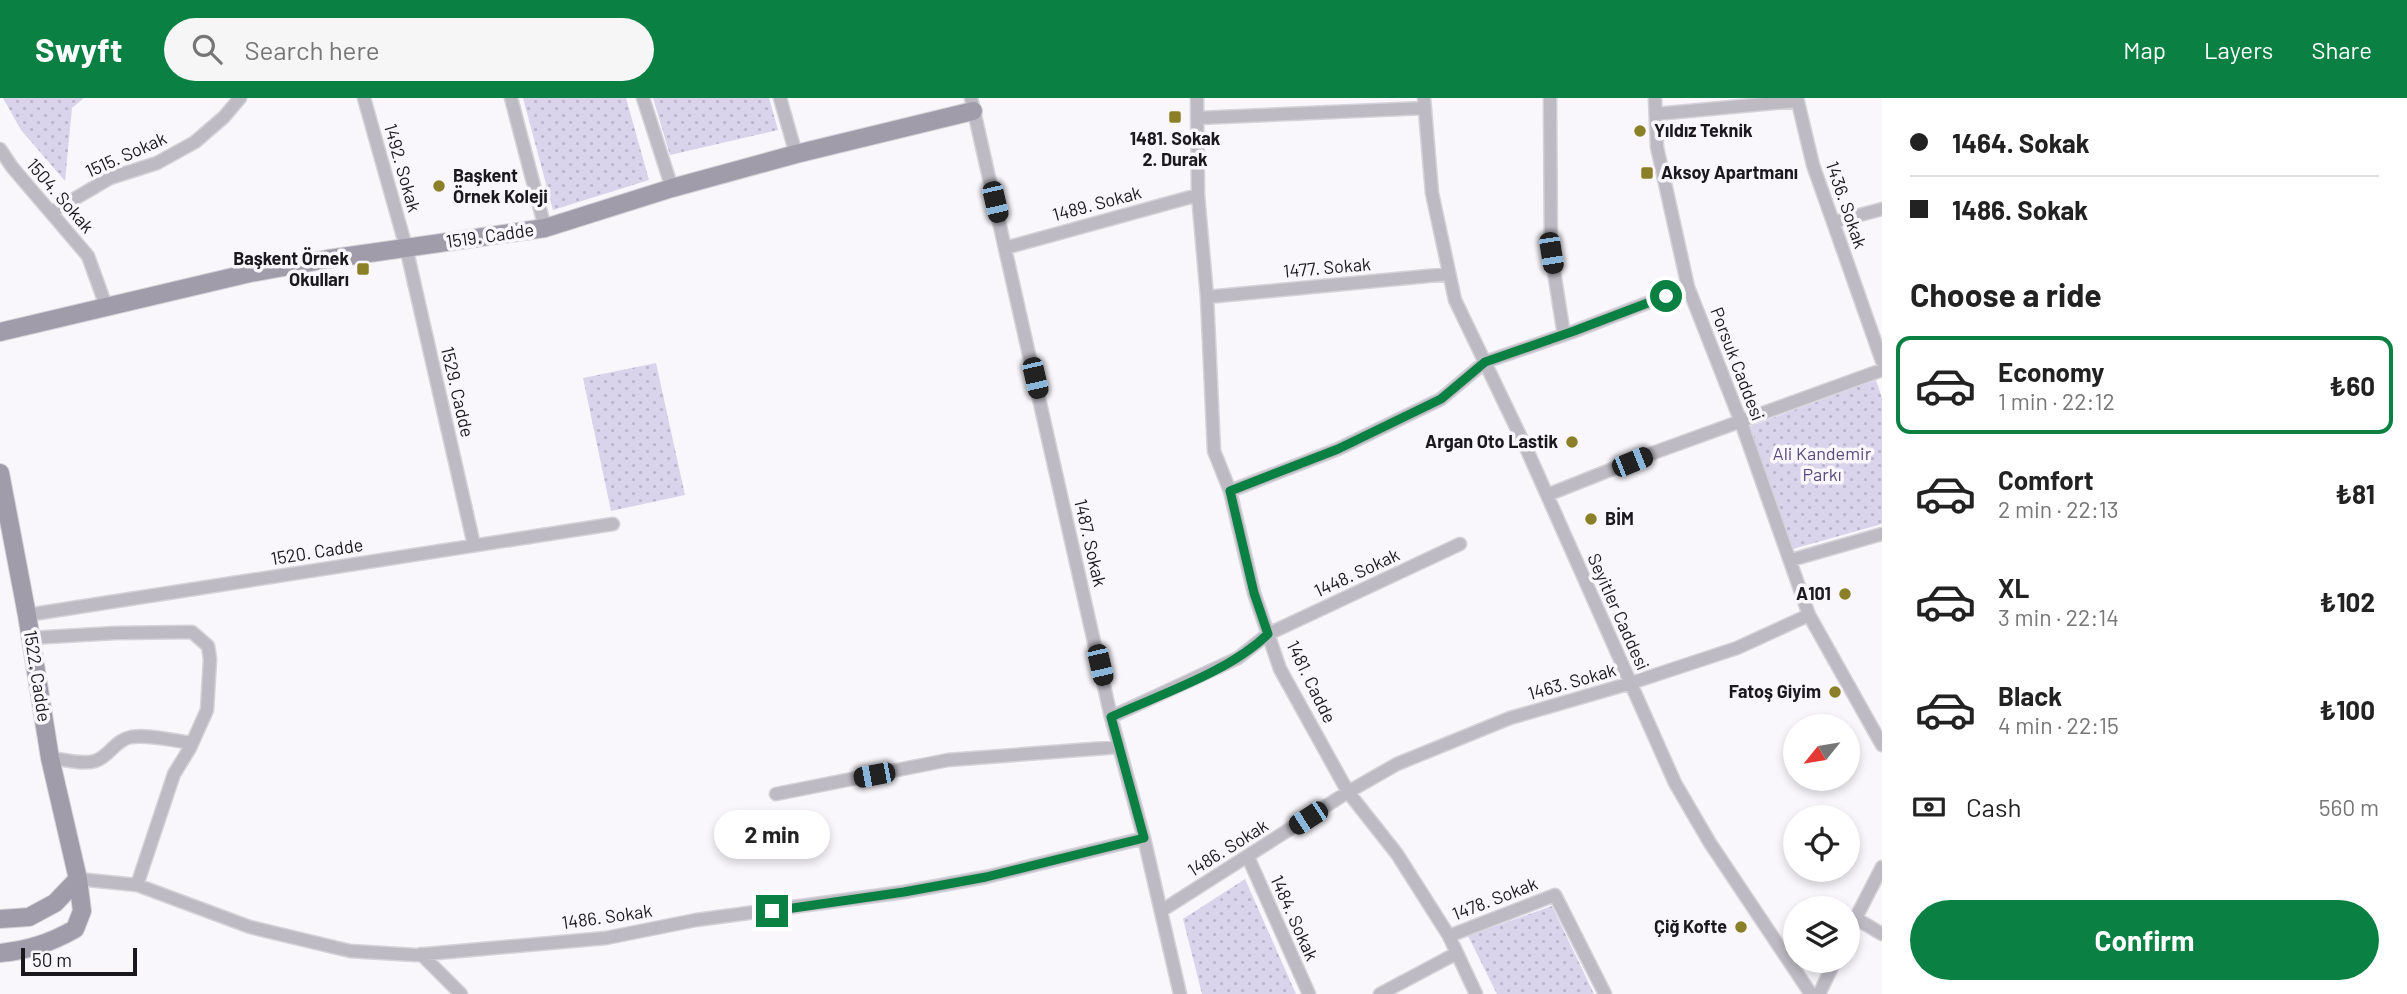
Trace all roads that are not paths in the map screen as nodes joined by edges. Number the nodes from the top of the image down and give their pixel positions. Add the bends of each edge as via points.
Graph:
1 (240, 98) edge
2 (364, 98) edge
3 (511, 98) edge
4 (643, 98) edge
5 (780, 98) edge
6 (1197, 98) edge
7 (1550, 98) edge
8 (1655, 98) edge
9 (1797, 100) edge
10 (1425, 103) edge
11 (972, 104) edge
12 (1656, 114) junction
13 (1198, 118) junction
14 (0, 149) edge
15 (796, 154) junction
16 (672, 188) junction
17 (1198, 195) junction
18 (1882, 209) edge
19 (52, 212) junction
20 (1834, 222) junction
21 (545, 228) junction
22 (406, 247) junction
23 (1005, 248) junction
24 (1449, 274) junction
25 (1688, 287) junction
26 (1207, 296) junction
27 (106, 306) junction
28 (0, 332) edge
29 (1564, 335) junction
30 (1882, 361) edge
31 (1485, 362) junction
32 (1882, 370) edge
33 (1741, 422) junction
34 (0, 473) edge
35 (1230, 491) junction
36 (1547, 495) junction
37 (613, 524) dead end
38 (1882, 534) edge
39 (1460, 544) dead end
40 (474, 545) junction
41 (1791, 560) junction
42 (27, 615) junction
43 (1809, 615) junction
44 (1268, 634) junction
45 (30, 638) junction
46 (1631, 683) junction
47 (1111, 717) junction
48 (192, 743) junction
49 (1882, 744) edge
50 (1119, 747) junction
51 (50, 758) junction
52 (1348, 792) junction
53 (776, 794) dead end
54 (1144, 838) junction
55 (1248, 857) junction
56 (1882, 867) edge
57 (78, 879) junction
58 (137, 885) junction
59 (1860, 909) edge
60 (1161, 911) junction
61 (0, 919) edge
62 (1860, 921) edge
63 (1882, 934) edge
64 (1449, 936) junction
65 (0, 953) edge
66 (1457, 953) junction
67 (421, 954) junction
68 (1829, 973) edge
69 (461, 994) edge
70 (1180, 994) edge
71 (1309, 994) edge
72 (1380, 994) edge
73 (1476, 994) edge
74 (1605, 994) edge
75 (1811, 994) edge
76 (1819, 994) edge

1 - 19 street, 1515. Sokak via 195,142 157,163 110,178
2 - 22 street, 1492. Sokak
3 - 21 street
4 - 16 street
5 - 15 street
6 - 13 street, 1481. Cadde
7 - 29 street via 1551,253
8 - 12 street, Porsuk Caddesi
9 - 12 street
9 - 20 street, 1436. Sokak via 1813,165
10 - 13 street
10 - 24 street, Seyitler Caddesi via 1432,193
11 - 15 street, 1519. Cadde
11 - 23 street, 1487. Sokak
12 - 25 street, Porsuk Caddesi via 1657,147
13 - 17 street, 1481. Cadde
14 - 19 street, 1504. Sokak
15 - 16 street, 1519. Cadde
16 - 21 street, 1519. Cadde
17 - 23 street, 1489. Sokak
17 - 26 street, 1481. Cadde
18 - 20 street
19 - 27 street, 1504. Sokak via 88,256
20 - 30 street, 1436. Sokak
21 - 22 street, 1519. Cadde
22 - 27 street, 1519. Cadde via 250,273
22 - 40 street, 1529. Cadde
23 - 47 street, 1487. Sokak
24 - 26 street, 1477. Sokak
24 - 31 street, Seyitler Caddesi via 1455,300
25 - 29 street
25 - 33 street, Porsuk Caddesi
26 - 35 street, 1481. Cadde via 1214,450
27 - 28 street, 1519. Cadde
29 - 31 street
31 - 35 street via 1441,399 1338,449
31 - 36 street, Seyitler Caddesi
32 - 33 street
33 - 36 street
33 - 41 street, Porsuk Caddesi
34 - 42 street, 1522. Cadde
35 - 44 street, 1481. Cadde
36 - 46 street, Seyitler Caddesi
37 - 40 street, 1520. Cadde
38 - 41 street
39 - 44 street, 1448. Sokak
40 - 42 street, 1520. Cadde
41 - 43 street, Porsuk Caddesi
42 - 45 street, 1522. Cadde
43 - 46 street, 1463. Sokak via 1737,648
43 - 49 street, Porsuk Caddesi
44 - 47 street, 1448. Sokak via 1225,665
44 - 52 street, 1481. Cadde via 1280,669
45 - 48 street via 192,632 208,646 210,659 207,710
45 - 51 street, 1522. Cadde
46 - 52 street, 1463. Sokak via 1510,718 1397,764
46 - 75 street, Seyitler Caddesi via 1675,783
47 - 50 street, 1487. Sokak
48 - 51 street via 130,737 94,762
48 - 58 street via 173,774
50 - 53 street via 948,760
50 - 54 street, 1487. Sokak
51 - 57 street, 1522. Cadde
52 - 55 street, 1486. Sokak
52 - 64 street, 1481. Cadde via 1397,854
54 - 60 street, 1487. Sokak
54 - 67 street, 1486. Sokak via 904,892 696,920 606,938
55 - 60 street, 1486. Sokak
55 - 71 street, 1484. Sokak
56 - 59 street
57 - 58 street, 1486. Sokak
57 - 61 street via 55,903 38,912
57 - 65 street, 1522. Cadde via 82,911 75,929 50,943
58 - 67 street, 1486. Sokak via 250,928 350,951
60 - 70 street, 1487. Sokak
62 - 63 street
64 - 66 street, 1481. Cadde
64 - 74 street, 1478. Sokak via 1555,895
66 - 72 street
66 - 73 street, 1481. Cadde
67 - 69 street
68 - 76 street

